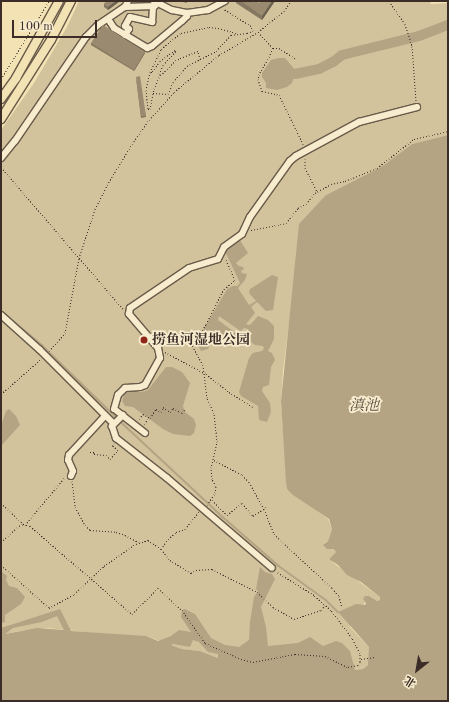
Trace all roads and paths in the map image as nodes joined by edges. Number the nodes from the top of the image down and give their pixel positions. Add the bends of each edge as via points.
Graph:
1 (49, 1) edge
2 (59, 1) edge
3 (71, 1) edge
4 (225, 1) edge
5 (291, 1) edge
6 (389, 1) edge
7 (154, 3) edge
8 (127, 4) edge
9 (219, 5) junction
10 (187, 13) junction
11 (108, 19) junction
12 (258, 32) junction
13 (237, 34) junction
14 (125, 35) junction
15 (273, 48) junction
16 (296, 58) dead end
17 (200, 59) junction
18 (150, 72) junction
19 (160, 74) junction
20 (1, 79) edge
21 (153, 93) junction
22 (1, 99) edge
23 (417, 107) joint
24 (1, 119) edge
25 (448, 131) edge
26 (306, 150) junction
27 (1, 158) edge
28 (1, 167) edge
29 (318, 192) junction
30 (244, 231) junction
31 (221, 256) junction
32 (79, 258) junction
33 (130, 311) junction
34 (1, 315) edge
35 (53, 347) dead end
36 (158, 348) junction
37 (44, 356) junction
38 (206, 374) junction
39 (1, 394) edge
40 (253, 406) dead end
41 (184, 409) dead end
42 (105, 416) junction
43 (122, 416) junction
44 (141, 417) dead end
45 (149, 418) junction
46 (147, 421) dead end
47 (114, 422) junction
48 (145, 433) dead end
49 (115, 441) dead end
50 (90, 452) dead end
51 (214, 460) junction
52 (73, 468) junction
53 (71, 476) joint
54 (211, 501) junction
55 (1, 503) edge
56 (268, 506) dead end
57 (204, 509) junction
58 (264, 509) junction
59 (25, 525) junction
60 (1, 542) edge
61 (138, 543) junction
62 (161, 549) junction
63 (1, 565) edge
64 (272, 568) joint
65 (91, 577) junction
66 (325, 605) junction
67 (342, 607) dead end
68 (375, 657) dead end
69 (361, 659) junction

1 - 20 path
2 - 22 main road via 16,78
3 - 24 main road via 47,46
4 - 9 street
5 - 12 path via 284,11
6 - 23 path via 405,24 412,46
7 - 8 street
7 - 10 street
7 - 14 street via 152,22 130,17 125,26 129,29
8 - 11 street
9 - 10 street via 201,12
9 - 13 path via 251,26 253,31
10 - 14 street via 182,21 150,48
11 - 14 street via 114,28
11 - 27 street via 86,37
12 - 15 path
12 - 32 path via 201,68 174,92 150,120 107,185 95,209
13 - 17 path via 228,38 216,51
13 - 18 path via 209,27 181,33 161,49
15 - 16 path via 279,48
15 - 26 path via 259,74 262,91 278,95
17 - 19 path via 198,52 184,56
17 - 21 path via 186,66 173,82 168,94
18 - 19 path via 175,50 163,65
18 - 21 path via 146,90 148,109
19 - 21 path
23 - 26 street via 359,122
25 - 29 path via 414,139 377,168 331,184
26 - 29 path via 305,168
26 - 30 street via 290,161 250,217
28 - 32 path
29 - 30 path via 293,213 286,223
30 - 31 street via 224,247
31 - 33 street via 189,268 130,308
31 - 38 path via 235,280 224,289 192,345
32 - 33 path via 122,308
32 - 35 path via 67,325 61,339
33 - 36 street via 129,314
34 - 37 street
36 - 38 path
36 - 43 street via 160,358 145,384 125,388 118,395 114,409
37 - 39 path
37 - 42 street
38 - 40 path
38 - 51 path via 207,398 214,413 217,442
41 - 45 path via 182,413 173,408 170,412 163,407 161,412 156,409
42 - 47 street
42 - 52 street via 69,455 68,460
43 - 47 street
43 - 48 street
44 - 45 path via 143,414
45 - 46 path
47 - 57 street via 116,438
49 - 50 path via 112,445 118,450 110,459 106,455
51 - 54 path via 211,468 216,486
51 - 58 path via 242,475 249,482
52 - 53 street
52 - 59 path
53 - 61 path via 75,507 90,530 116,532
54 - 57 path
54 - 58 path, bridge via 227,515 242,502 253,516
55 - 59 path
56 - 58 path, bridge
57 - 62 path via 198,512 185,529 176,532
57 - 64 street
58 - 67 path via 274,534 332,588 339,596
59 - 60 path via 13,530
59 - 65 path
61 - 62 path via 148,540
61 - 65 path
62 - 66 path via 170,560 191,572 212,569 257,592 273,607 294,619 321,610
63 - 65 path via 49,608 74,594
64 - 66 path
65 - 69 path via 132,614 158,588 182,610 205,643 241,659 254,662 296,654 325,656 348,667 358,665
66 - 69 path via 352,638
68 - 69 path

